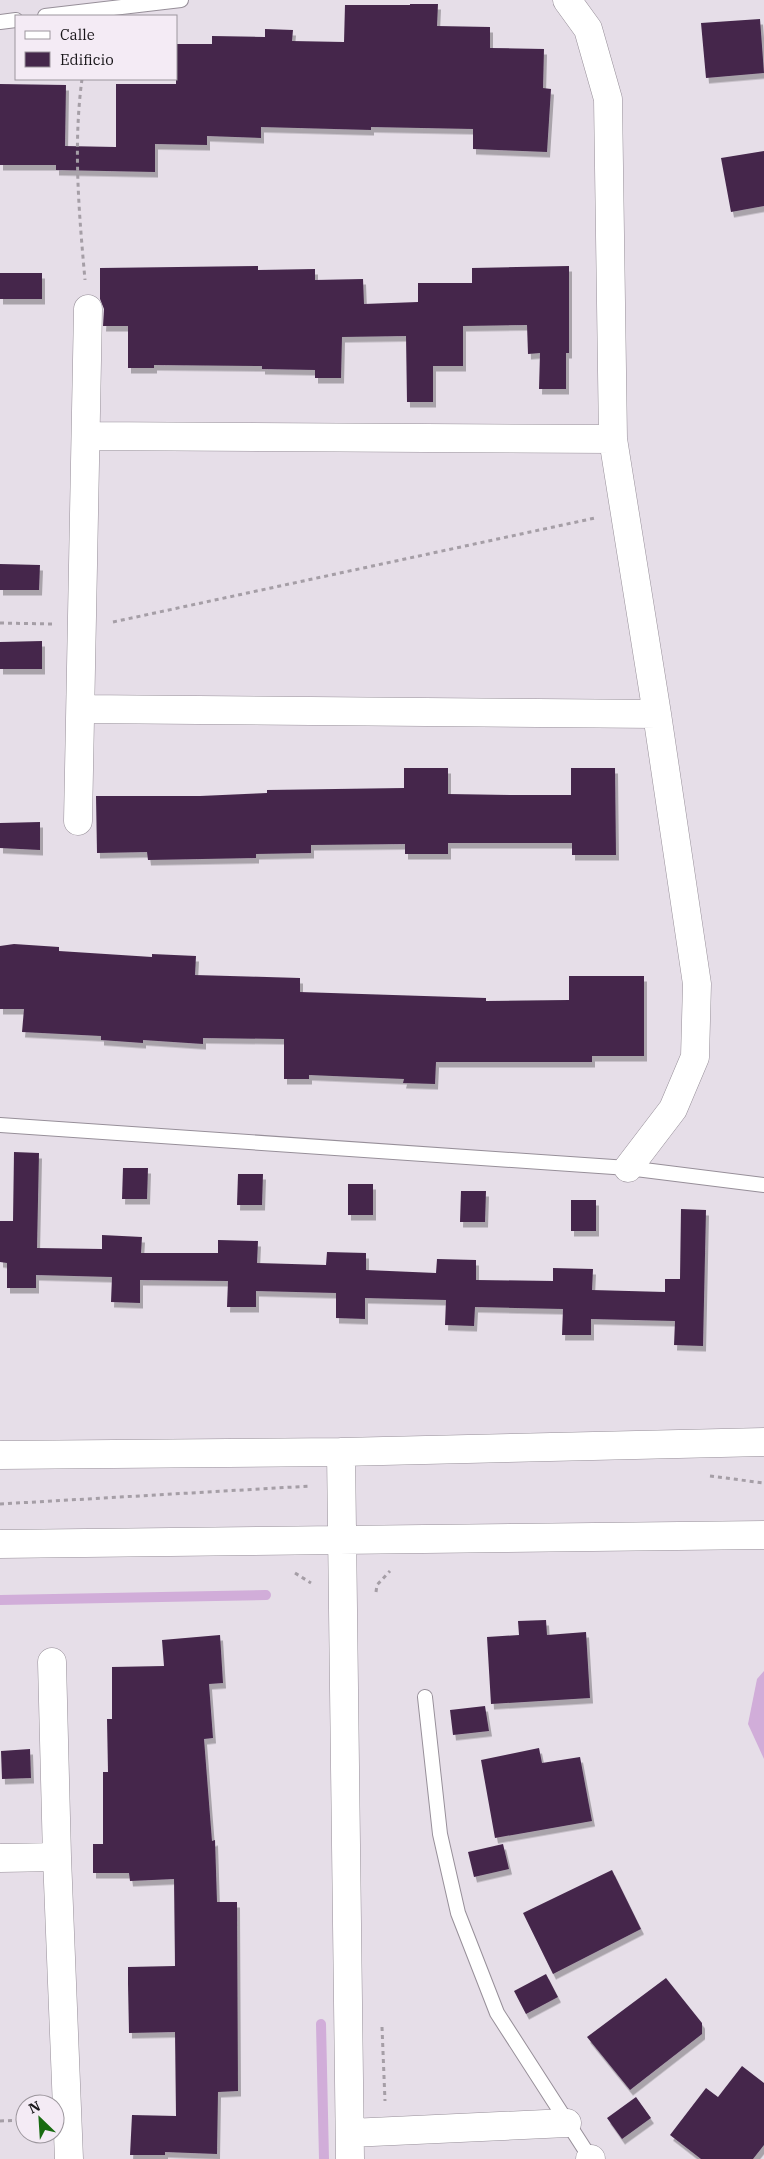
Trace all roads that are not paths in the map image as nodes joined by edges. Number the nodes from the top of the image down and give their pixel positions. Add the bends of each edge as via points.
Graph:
1 (181, 0) edge
2 (567, 0) edge
3 (54, 15) edge
4 (15, 20) edge
5 (0, 22) edge
6 (88, 309) road end
7 (86, 436) junction
8 (613, 439) junction
9 (81, 709) junction
10 (657, 714) junction
11 (78, 821) dead end
12 (0, 1125) edge
13 (628, 1168) junction
14 (764, 1184) edge
15 (764, 1442) edge
16 (341, 1452) junction
17 (0, 1454) edge
18 (764, 1535) edge
19 (343, 1540) junction
20 (0, 1544) edge
21 (52, 1662) dead end
22 (425, 1697) dead end
23 (56, 1857) junction
24 (0, 1858) edge
25 (567, 2123) junction
26 (350, 2146) edge
27 (69, 2159) edge
28 (591, 2159) edge

1 - 3 lane
2 - 8 street via 588,29 608,99
4 - 5 lane
6 - 7 street
7 - 8 street
7 - 9 street
8 - 10 street
9 - 10 street
9 - 11 street
10 - 13 street via 696,984 695,1058 673,1110
12 - 13 lane
13 - 14 lane
15 - 16 street
16 - 17 street
16 - 19 street
18 - 19 street
19 - 20 street
19 - 26 street
21 - 23 street
22 - 25 lane via 440,1834 458,1913 497,2013
23 - 24 street
23 - 27 street
25 - 26 street
25 - 28 lane

